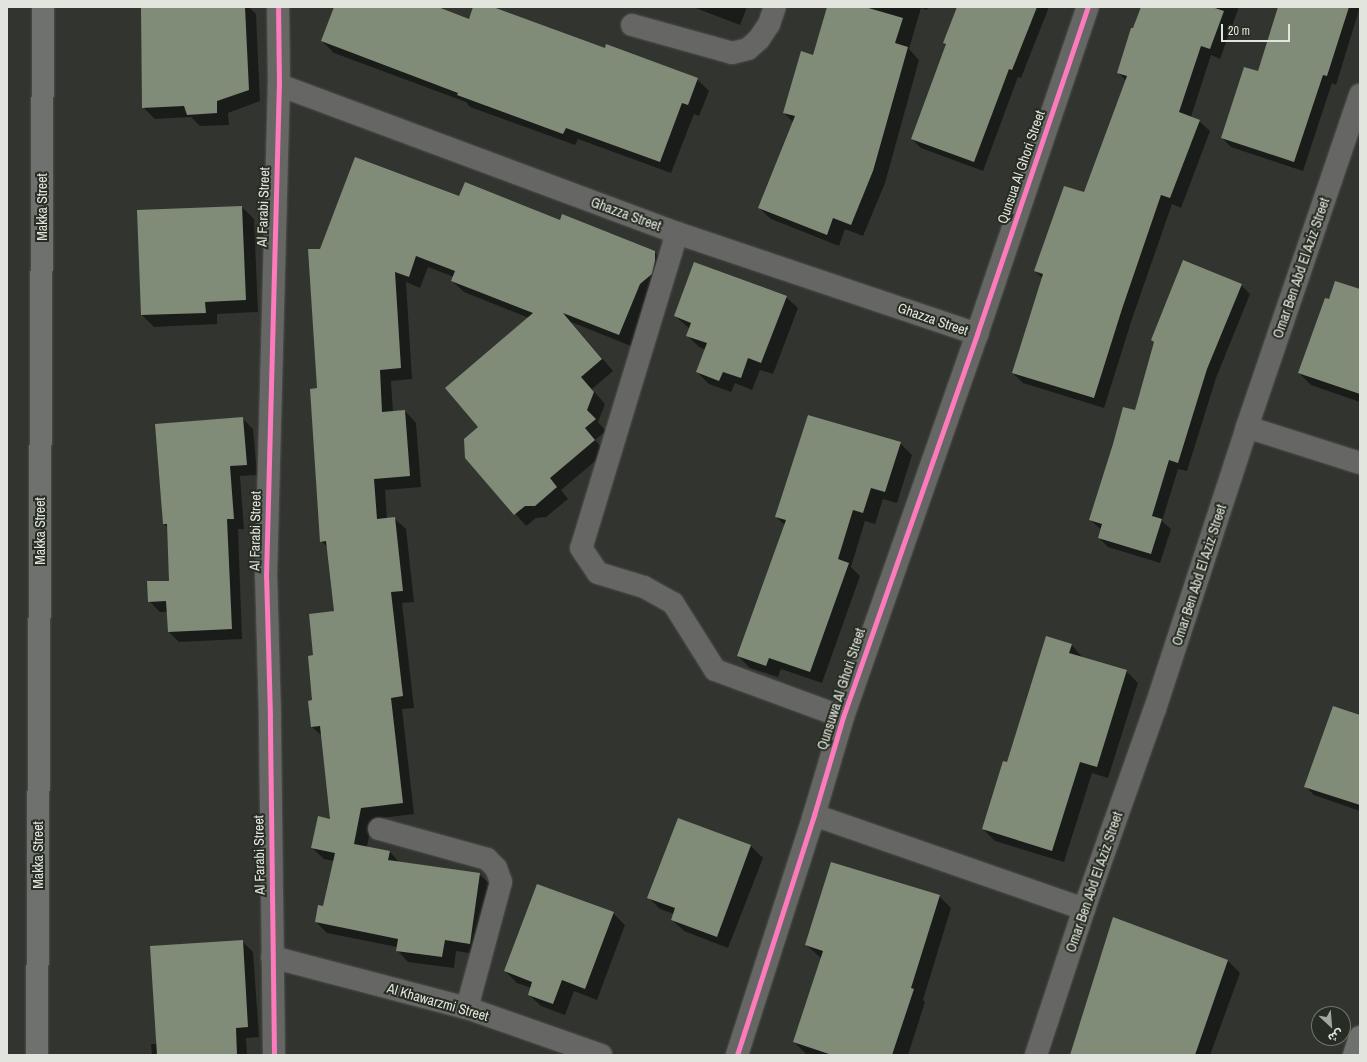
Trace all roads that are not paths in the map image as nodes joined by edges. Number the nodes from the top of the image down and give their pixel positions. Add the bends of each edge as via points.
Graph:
1 (43, 7) edge
2 (278, 7) edge
3 (775, 7) edge
4 (1088, 7) edge
5 (632, 25) dead end
6 (279, 85) junction
7 (1360, 95) edge
8 (677, 233) junction
9 (977, 334) junction
10 (1247, 427) junction
11 (1360, 463) edge
12 (843, 717) junction
13 (814, 815) junction
14 (379, 829) dead end
15 (1084, 909) junction
16 (272, 957) junction
17 (467, 1008) junction
18 (1360, 1038) edge
19 (37, 1055) edge
20 (274, 1055) edge
21 (601, 1055) edge
22 (737, 1055) edge
23 (1036, 1055) edge
24 (1354, 1055) edge

1 - 19 main road, Makka Street
2 - 6 street, Al Farabi Street
3 - 5 street via 769,24 759,39 748,49 732,53
4 - 9 street, Qunsua Al Ghori Street
6 - 8 street, Ghazza Street
6 - 16 street, Al Farabi Street via 266,577
7 - 10 street, Omar Ben Abd El Aziz Street
8 - 9 street, Ghazza Street
8 - 12 street via 581,548 598,573 644,587 673,603 715,670
9 - 12 street, Qunsuwa Al Ghori Street
10 - 11 street
10 - 15 street, Omar Ben Abd El Aziz Street via 1155,708
12 - 13 street, Qunsuwa Al Ghori Street
13 - 15 street
13 - 22 street, Qunsuwa Al Ghori Street
14 - 17 street via 487,859 496,868 501,882
15 - 23 street, Omar Ben Abd El Aziz Street
16 - 17 street, Al Khawarzmi Street
16 - 20 street, Al Farabi Street
17 - 21 street, Al Khawarzmi Street
18 - 24 main road

